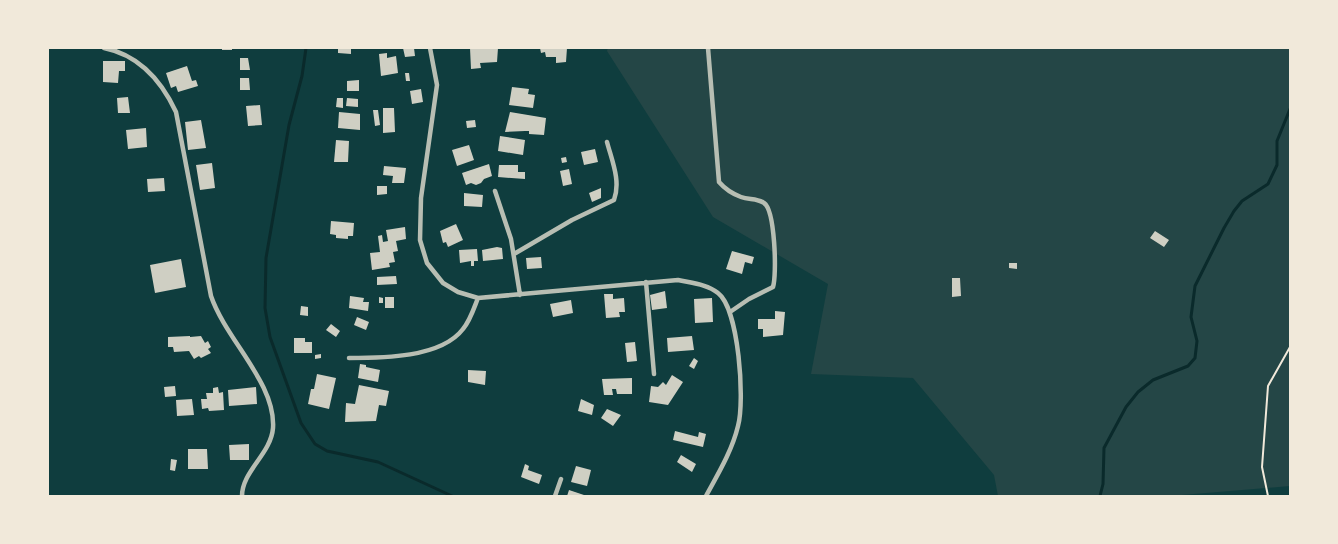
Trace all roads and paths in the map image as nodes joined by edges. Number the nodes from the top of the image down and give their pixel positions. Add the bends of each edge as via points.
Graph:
1 (104, 48) edge
2 (430, 48) edge
3 (708, 48) edge
4 (607, 142) dead end
5 (495, 191) dead end
6 (514, 254) junction
7 (646, 282) junction
8 (520, 294) junction
9 (478, 298) junction
10 (730, 312) junction
11 (1290, 347) edge
12 (1290, 355) edge
13 (349, 358) dead end
14 (1285, 359) junction
15 (654, 374) dead end
16 (561, 479) dead end
17 (242, 496) edge
18 (556, 496) edge
19 (706, 496) edge
20 (1268, 496) edge

1 - 17 street via 131,58 149,72 166,92 176,112 211,296 224,327 268,395 273,414 272,431 264,453 244,485
2 - 9 street via 437,85 420,198 420,240 427,262 443,283
3 - 10 street via 719,182 726,190 766,204 770,214 776,278 773,287
4 - 6 street via 617,178 618,190 614,200
5 - 6 street
6 - 8 street
7 - 8 street
7 - 10 street via 678,280 706,286 725,300
7 - 15 street
8 - 9 street
9 - 13 street via 464,329 450,342 396,358
10 - 19 street via 739,358 739,425
11 - 14 path
12 - 14 path
14 - 20 path via 1268,386 1262,466
16 - 18 street

